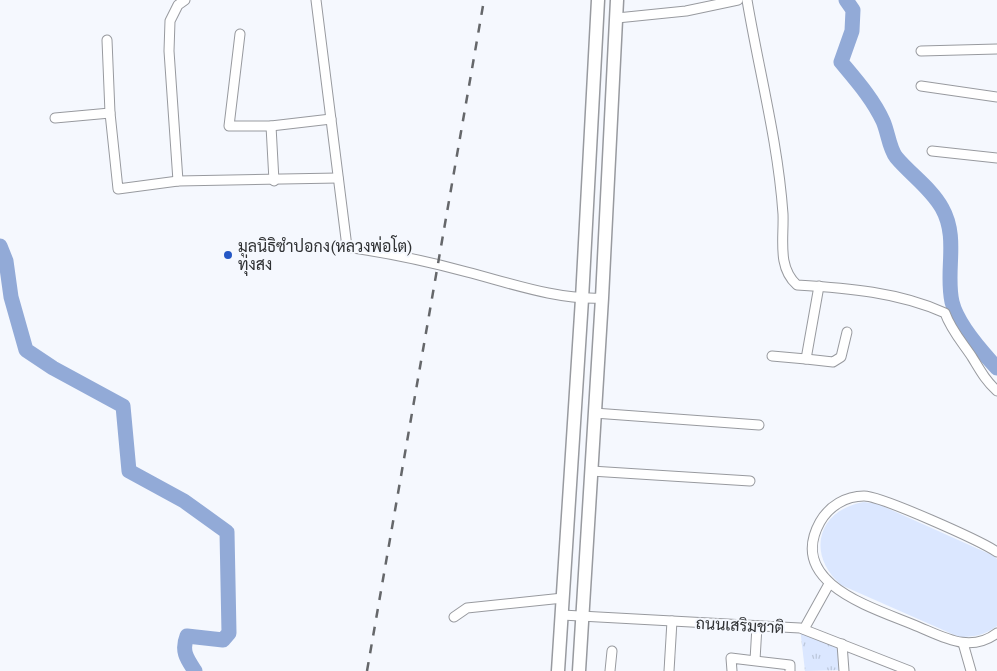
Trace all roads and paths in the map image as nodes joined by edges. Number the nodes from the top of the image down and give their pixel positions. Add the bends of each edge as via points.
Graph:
1 (185, 0) edge
2 (316, 0) edge
3 (598, 0) edge
4 (617, 0) edge
5 (738, 0) edge
6 (747, 0) edge
7 (617, 18) junction
8 (240, 34) dead end
9 (107, 40) dead end
10 (997, 49) edge
11 (920, 51) dead end
12 (921, 86) dead end
13 (997, 97) edge
14 (110, 113) junction
15 (55, 118) dead end
16 (331, 119) junction
17 (271, 126) junction
18 (932, 151) dead end
19 (997, 158) edge
20 (338, 178) junction
21 (178, 181) junction
22 (274, 181) junction
23 (819, 286) junction
24 (602, 298) junction
25 (582, 299) junction
26 (847, 332) dead end
27 (772, 356) dead end
28 (806, 359) junction
29 (997, 391) edge
30 (594, 413) junction
31 (759, 426) dead end
32 (591, 471) junction
33 (750, 481) dead end
34 (997, 552) edge
35 (830, 584) junction
36 (563, 598) junction
37 (562, 615) junction
38 (454, 617) dead end
39 (584, 617) junction
40 (672, 621) junction
41 (757, 626) junction
42 (804, 629) junction
43 (997, 633) edge
44 (963, 643) junction
45 (842, 644) junction
46 (612, 651) dead end
47 (755, 660) junction
48 (558, 671) edge
49 (579, 671) edge
50 (610, 671) edge
51 (670, 671) edge
52 (732, 671) edge
53 (790, 671) edge
54 (844, 671) edge
55 (910, 671) edge
56 (971, 671) edge

1 - 21 street via 178,5 170,21
2 - 16 street
3 - 25 main road
4 - 7 main road
5 - 7 street via 686,11
6 - 23 street via 780,187 783,262 788,278 797,285
7 - 24 main road
8 - 17 street via 229,126
9 - 14 street
10 - 11 street
12 - 13 street
14 - 15 street
14 - 21 street via 118,189
16 - 17 street
16 - 20 street
17 - 22 street
18 - 19 street
20 - 22 street
20 - 25 street via 347,247 406,256
21 - 22 street
23 - 28 street
23 - 29 street via 872,291 945,313 950,327 985,380
24 - 25 street
24 - 30 main road
25 - 36 main road
26 - 28 street via 841,357 833,362
27 - 28 street
30 - 31 street
30 - 32 main road
32 - 33 street
32 - 39 main road
34 - 35 street via 881,500 870,496 857,497 834,506 822,518 815,533 813,550 817,566
35 - 42 street
35 - 44 street via 838,591 880,610
36 - 37 main road
36 - 38 street via 467,608
37 - 39 street, ถนนเสริมชาติ
37 - 48 main road
39 - 40 street, ถนนเสริมชาติ
39 - 49 main road
40 - 41 street, ถนนเสริมชาติ
40 - 51 street
41 - 42 street, ถนนเสริมชาติ
41 - 47 street
42 - 45 street, ถนนเสริมชาติ
43 - 44 street via 980,642
44 - 56 street
45 - 54 street
45 - 55 street, ถนนเสริมชาติ
46 - 50 street
47 - 52 street via 731,658
47 - 53 street via 790,666

